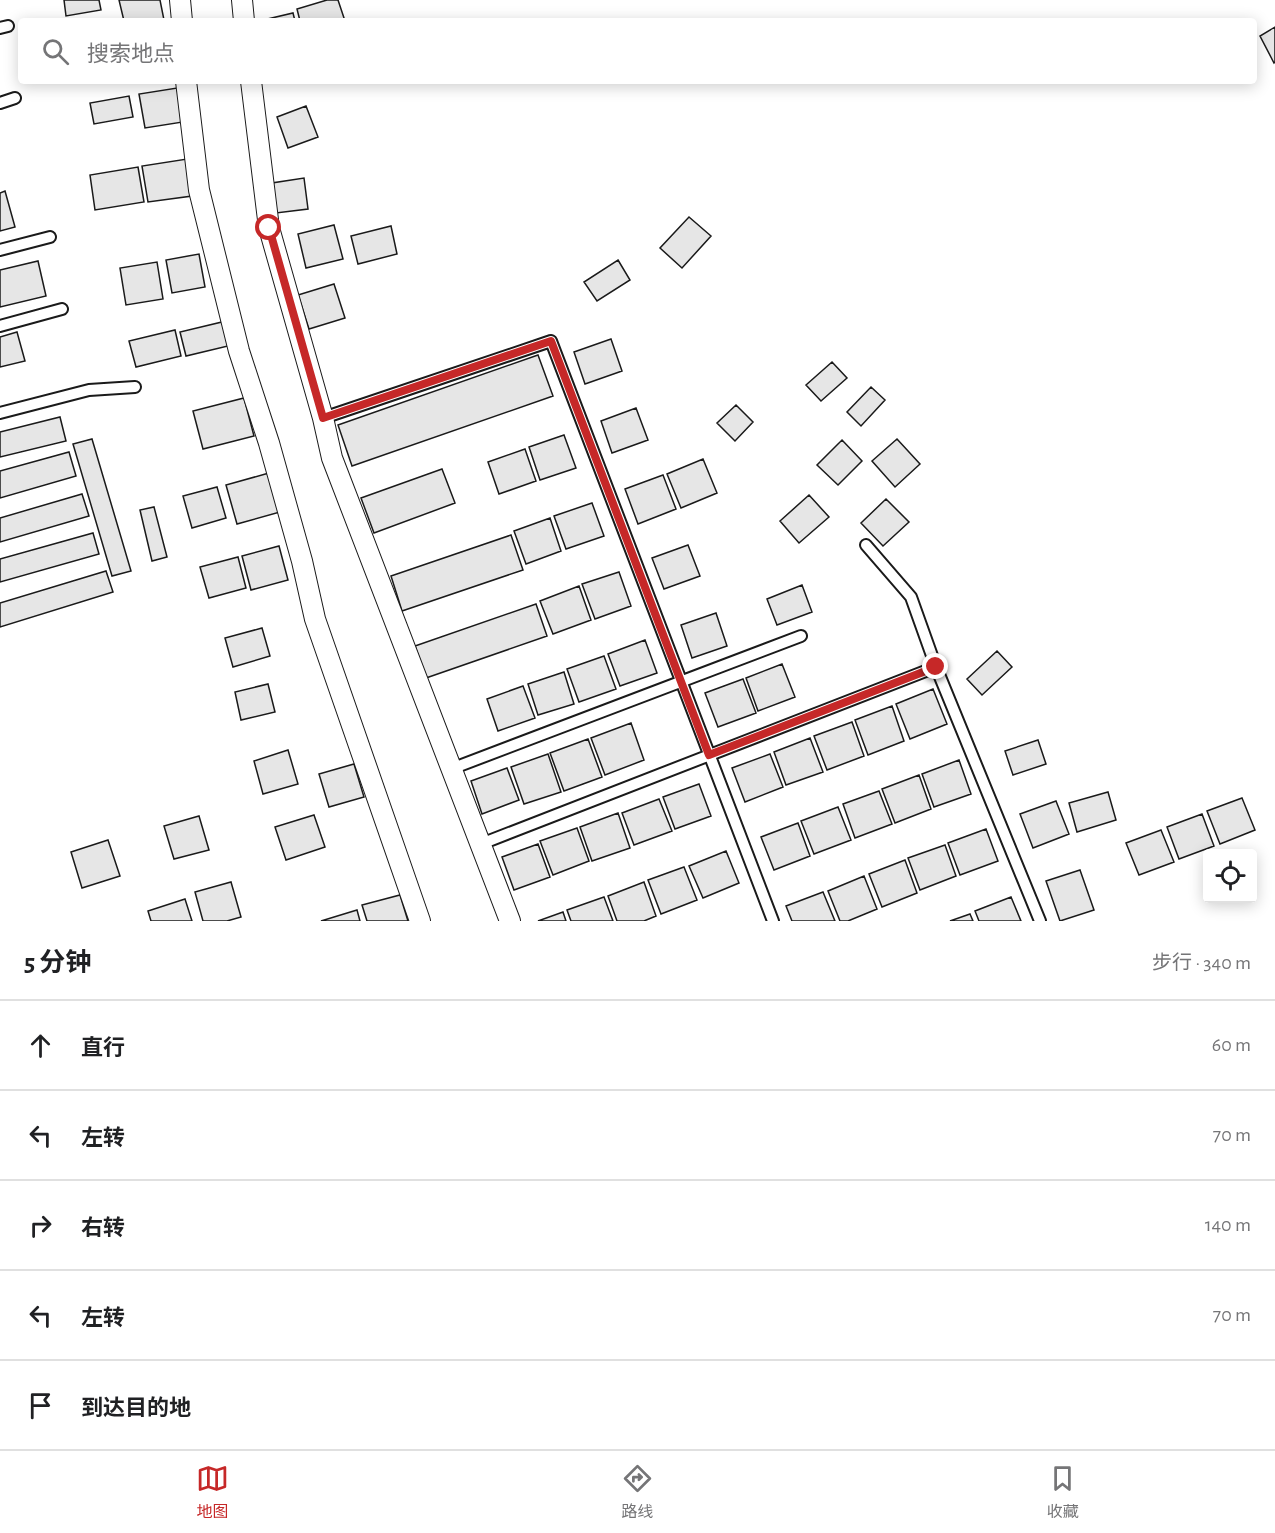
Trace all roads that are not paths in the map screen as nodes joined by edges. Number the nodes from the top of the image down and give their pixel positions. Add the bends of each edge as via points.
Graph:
1 (180, 0) edge
2 (242, 0) edge
3 (182, 18) edge
4 (244, 18) edge
5 (186, 84) edge
6 (251, 84) edge
7 (15, 98) dead end
8 (0, 103) edge
9 (50, 237) dead end
10 (0, 250) edge
11 (62, 309) dead end
12 (0, 326) edge
13 (135, 387) dead end
14 (0, 413) edge
15 (323, 418) junction
16 (866, 545) dead end
17 (801, 636) dead end
18 (936, 667) junction
19 (682, 681) junction
20 (709, 755) junction
21 (452, 769) junction
22 (481, 844) junction
23 (420, 921) edge
24 (510, 921) edge
25 (773, 921) edge
26 (1040, 921) edge

1 - 3 street
2 - 4 street
5 - 23 street via 199,190 239,351 275,464 315,619
6 - 15 street via 269,228
7 - 8 lane
9 - 10 lane
11 - 12 lane
13 - 14 lane via 88,390
15 - 19 lane via 551,341
15 - 21 street via 332,458
16 - 18 lane via 911,597
17 - 19 lane
18 - 20 lane
18 - 26 lane
19 - 20 lane
19 - 21 lane
20 - 22 lane
20 - 25 lane
21 - 22 street
22 - 24 street

